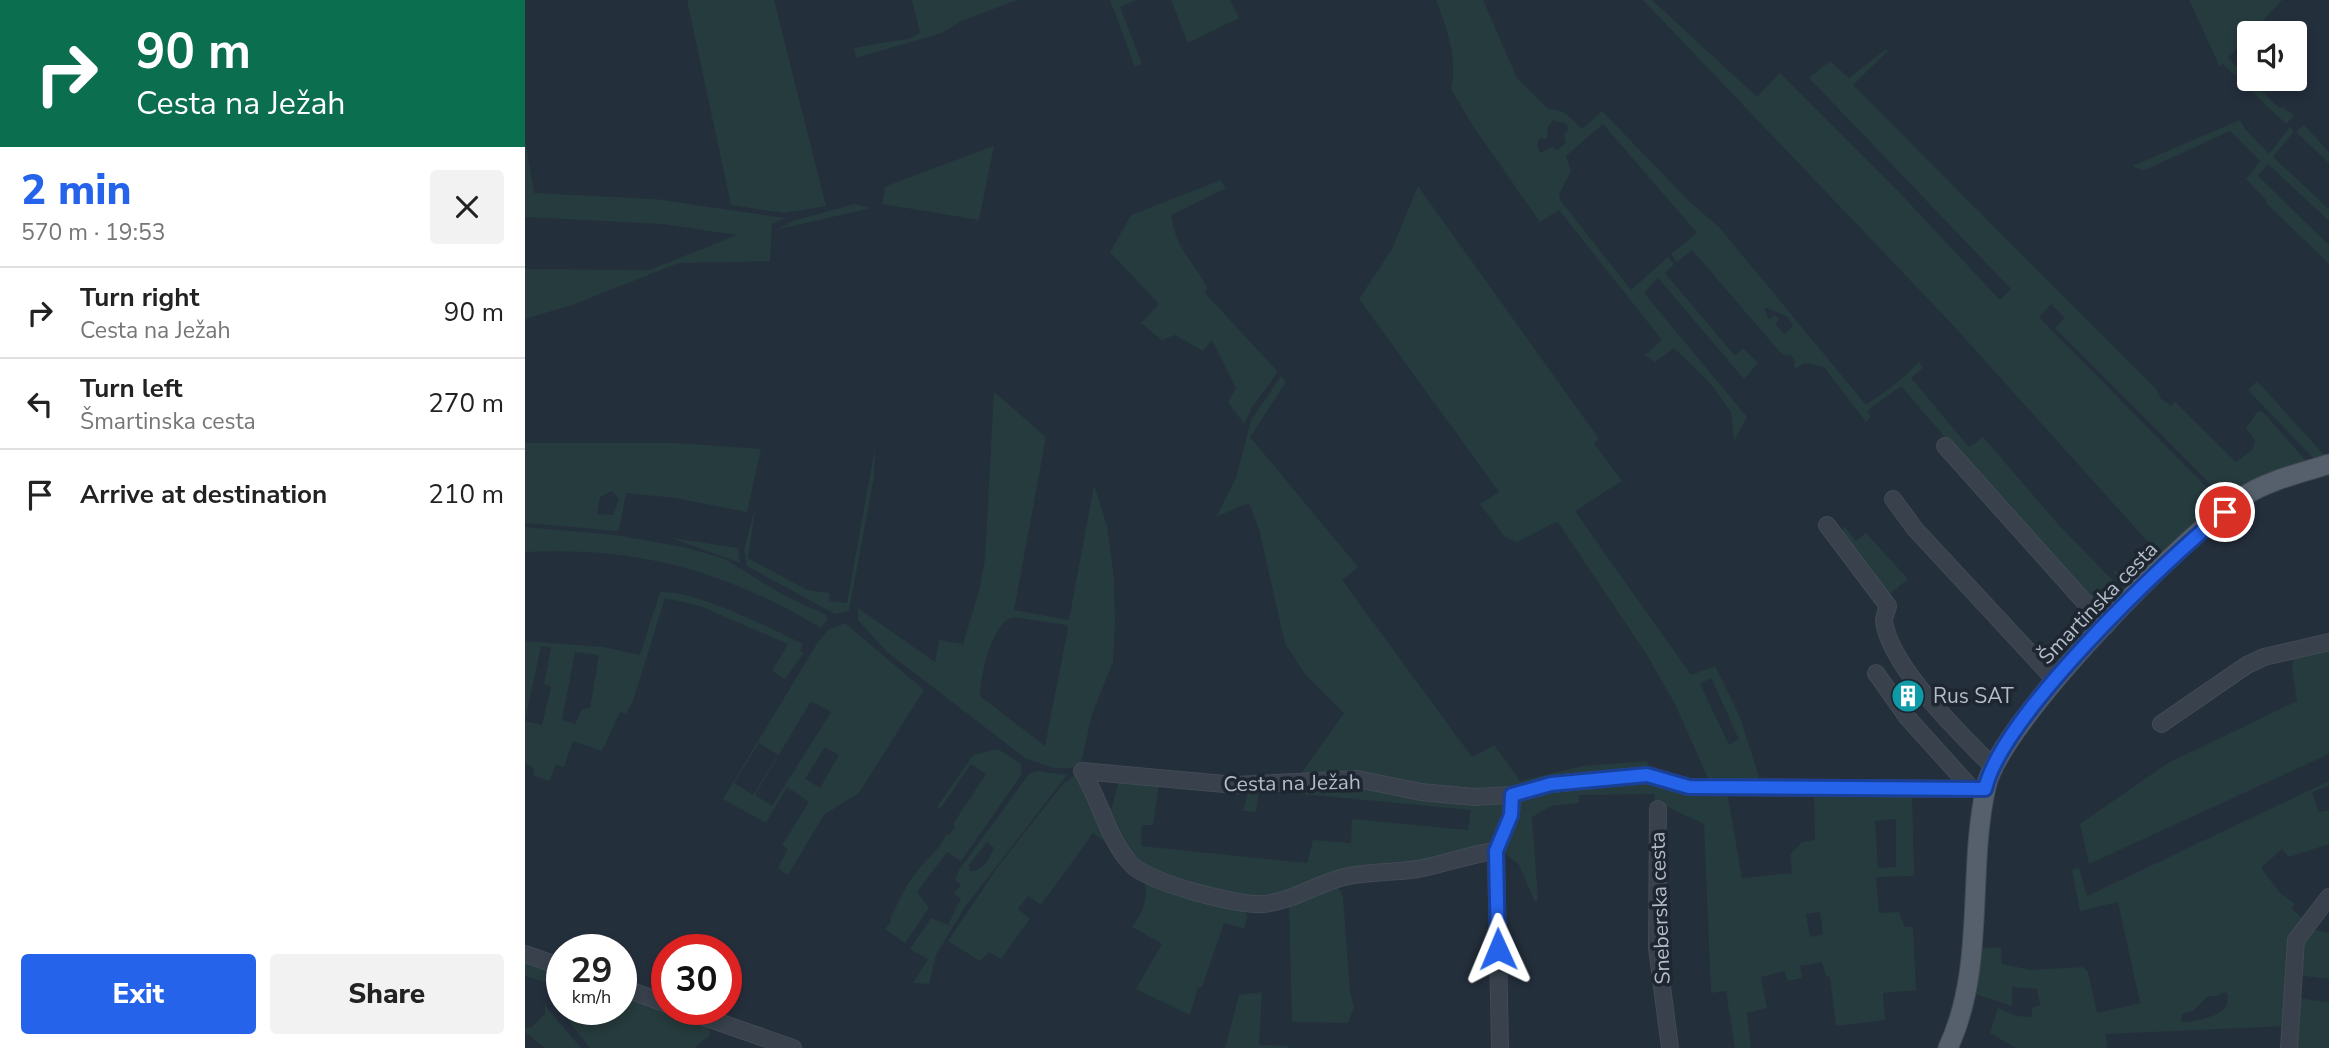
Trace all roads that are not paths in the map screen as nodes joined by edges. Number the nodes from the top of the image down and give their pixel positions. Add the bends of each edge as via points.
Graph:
1 (1944, 446) dead end
2 (2329, 464) edge
3 (1893, 499) dead end
4 (1827, 526) dead end
5 (2106, 626) junction
6 (2329, 642) edge
7 (1876, 673) dead end
8 (2055, 680) junction
9 (2161, 724) dead end
10 (1992, 766) junction
11 (1978, 789) junction
12 (1512, 795) junction
13 (1658, 810) dead end
14 (1496, 851) junction
15 (2329, 897) edge
16 (525, 954) edge
17 (546, 961) edge
18 (727, 1025) edge
19 (793, 1048) edge
20 (1500, 1048) edge
21 (1670, 1048) edge
22 (1948, 1048) edge
23 (2288, 1048) edge

1 - 5 street
2 - 5 main road, Šmartinska cesta via 2244,496 2186,543
3 - 8 street via 1923,539
4 - 10 street via 1888,606 1884,620 1896,654 1933,703
5 - 8 main road, Šmartinska cesta
6 - 9 street via 2255,661
7 - 11 street via 1907,717
8 - 10 main road, Šmartinska cesta
10 - 11 main road, Šmartinska cesta
11 - 12 street, Cesta na Ježah via 1689,787 1647,775 1551,784
11 - 22 main road, Šmartinska cesta via 1966,993
12 - 14 street via 1511,815
12 - 14 street, Cesta na Ježah via 1421,792 1357,779 1235,785 1082,771 1113,837 1134,867 1174,886 1250,905 1283,900 1344,877 1415,869
13 - 21 street, Sneberska cesta via 1657,948
14 - 20 street
15 - 23 street via 2296,940
16 - 17 street
18 - 19 street

